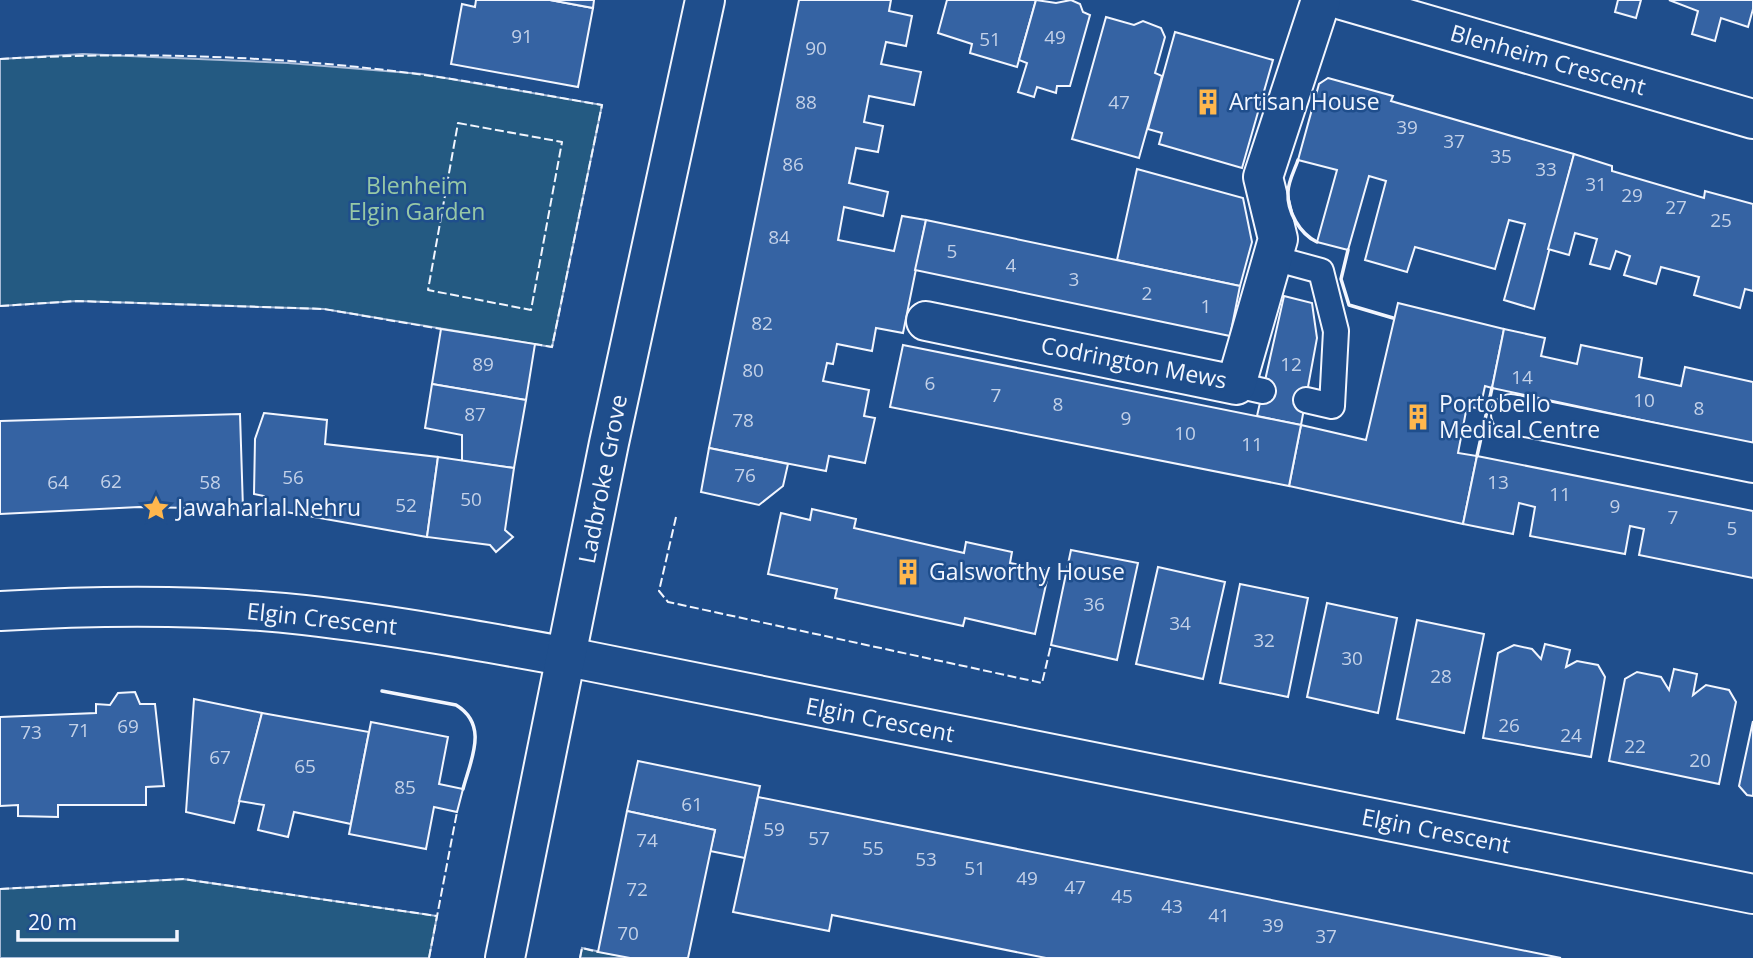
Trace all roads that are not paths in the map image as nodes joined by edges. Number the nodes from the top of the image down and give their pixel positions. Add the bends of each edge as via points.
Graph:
1 (705, 0) edge
2 (1321, 0) edge
3 (1342, 0) edge
4 (1753, 120) edge
5 (1273, 258) junction
6 (926, 321) dead end
7 (1306, 400) dead end
8 (1511, 414) dead end
9 (1753, 463) edge
10 (0, 611) edge
11 (568, 657) junction
12 (1753, 894) edge
13 (505, 958) edge

1 - 11 main road, Ladbroke Grove
2 - 5 main road, Codrington Mews via 1263,177 1278,239
3 - 4 main road, Blenheim Crescent
5 - 6 main road, Codrington Mews via 1250,388
5 - 7 lane via 1321,271 1336,331 1332,406
8 - 9 main road
10 - 11 main road, Elgin Crescent via 86,606 302,615
11 - 12 main road, Elgin Crescent
11 - 13 main road, Ladbroke Grove

